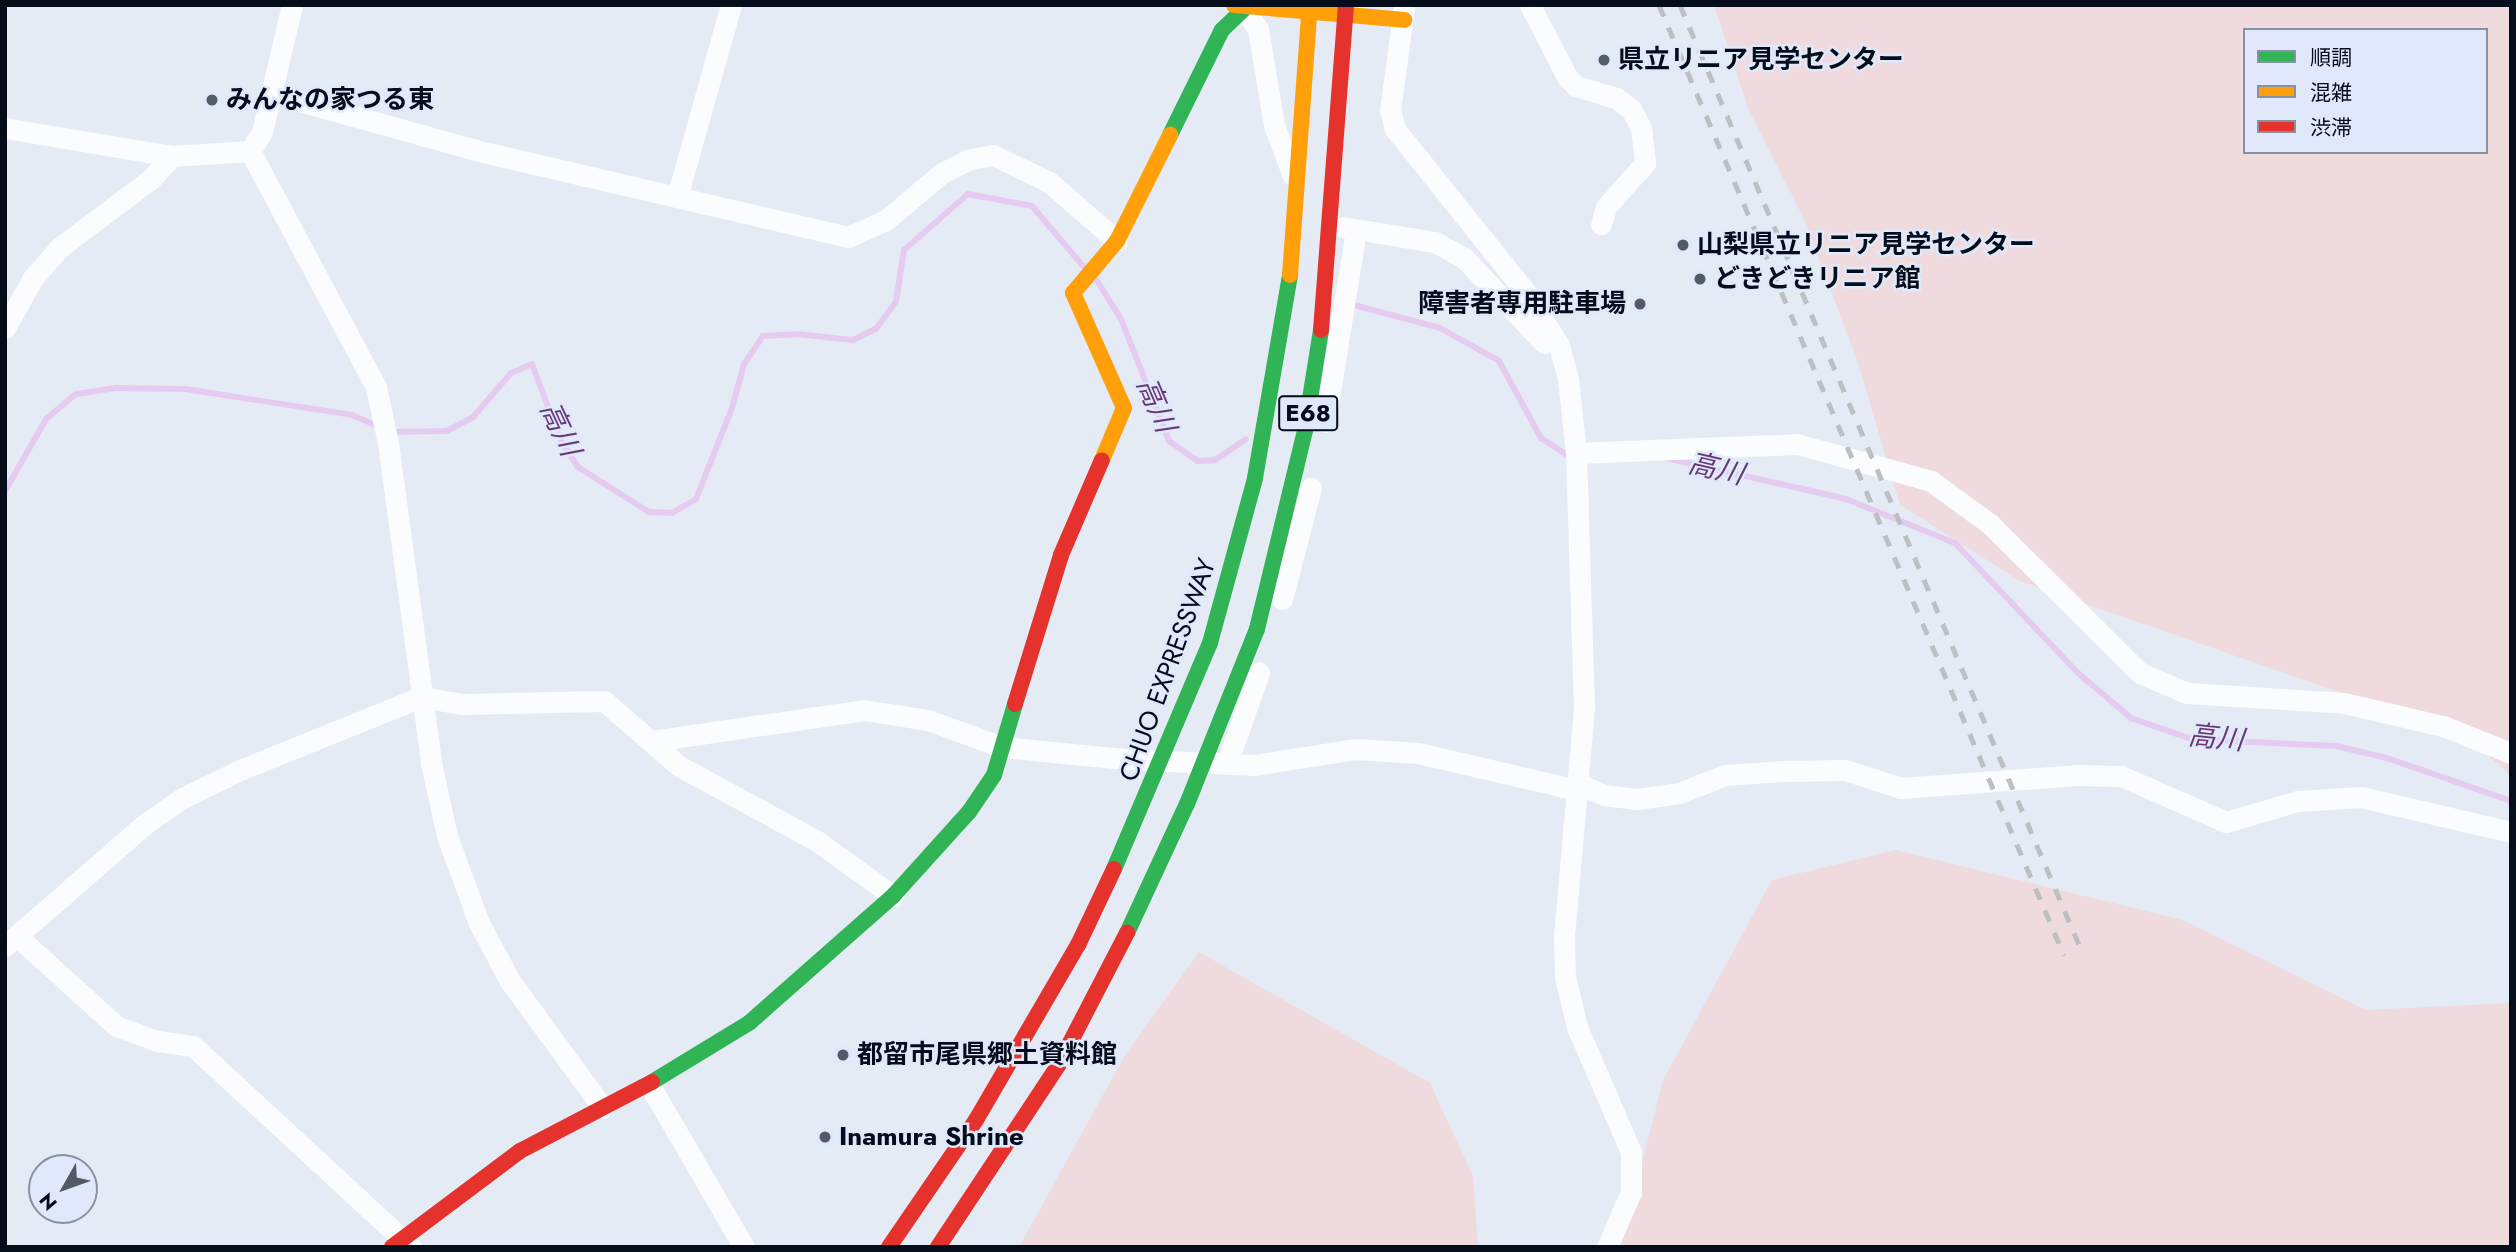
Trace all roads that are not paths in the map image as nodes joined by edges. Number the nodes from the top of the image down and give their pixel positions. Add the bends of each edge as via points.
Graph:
1 (292, 5) edge
2 (731, 5) edge
3 (1310, 5) edge
4 (1346, 5) edge
5 (1530, 5) edge
6 (1239, 7) edge
7 (1404, 13) edge
8 (270, 93) junction
9 (5, 128) edge
10 (250, 151) junction
11 (172, 156) junction
12 (677, 197) junction
13 (1601, 223) dead end
14 (1356, 231) junction
15 (1113, 245) junction
16 (5, 328) edge
17 (1568, 379) junction
18 (1576, 453) junction
19 (421, 697) junction
20 (652, 741) junction
21 (1002, 747) junction
22 (2511, 753) edge
23 (1227, 764) junction
24 (1575, 786) junction
25 (2511, 832) edge
26 (893, 896) junction
27 (12, 942) edge
28 (649, 1084) junction
29 (603, 1108) junction
30 (402, 1243) edge
31 (744, 1247) edge
32 (889, 1247) edge
33 (938, 1247) edge
34 (1606, 1247) edge

1 - 8 street
2 - 12 street
3 - 32 main road, CHUO EXPRESSWAY / E68 via 1298,205 1284,321 1255,478 1210,643 1149,795 1078,945 1020,1049
4 - 33 main road, E68 via 1323,320 1305,430 1257,629 1187,804 1118,953 1059,1064
5 - 13 street via 1567,77 1576,86 1616,98 1631,109 1641,128 1645,163 1606,207
6 - 7 main road
6 - 14 street via 1258,29 1274,125 1286,161 1320,217
6 - 15 main road via 1222,30
7 - 17 street via 1390,110 1395,129 1525,292 1559,345
8 - 10 street via 262,132
8 - 12 street via 479,151
9 - 11 street
10 - 11 street
10 - 19 street via 376,387 388,443
11 - 16 street via 151,180 59,248 33,278
12 - 15 street via 848,237 886,220 942,173 967,160 993,155 1049,181
14 - 17 street via 1435,242 1464,258 1535,331
14 - 23 street via 1343,321 1292,569
15 - 21 main road via 1073,293 1124,408 1061,555
17 - 18 street
18 - 22 street via 1797,444 1931,481 1990,524 2140,673 2187,693 2344,703 2443,726
18 - 24 street via 1584,708
19 - 20 street via 462,704 604,701
19 - 27 street via 181,799 145,824
19 - 29 street via 447,836 479,923 510,981
20 - 21 street via 864,710 928,720
20 - 26 street via 679,766 817,841
21 - 23 street
21 - 26 main road via 994,775 969,812
23 - 24 street via 1255,765 1356,749 1418,753
24 - 25 street via 1637,799 1679,793 1726,775 1782,771 1845,770 1901,788 2121,776 2226,822 2298,801 2361,797
24 - 34 street via 1565,977 1577,1027 1631,1152 1631,1192
26 - 28 main road via 749,1023
27 - 30 street via 116,1026 157,1041 193,1046
28 - 29 main road
28 - 31 street
29 - 30 main road via 520,1151

